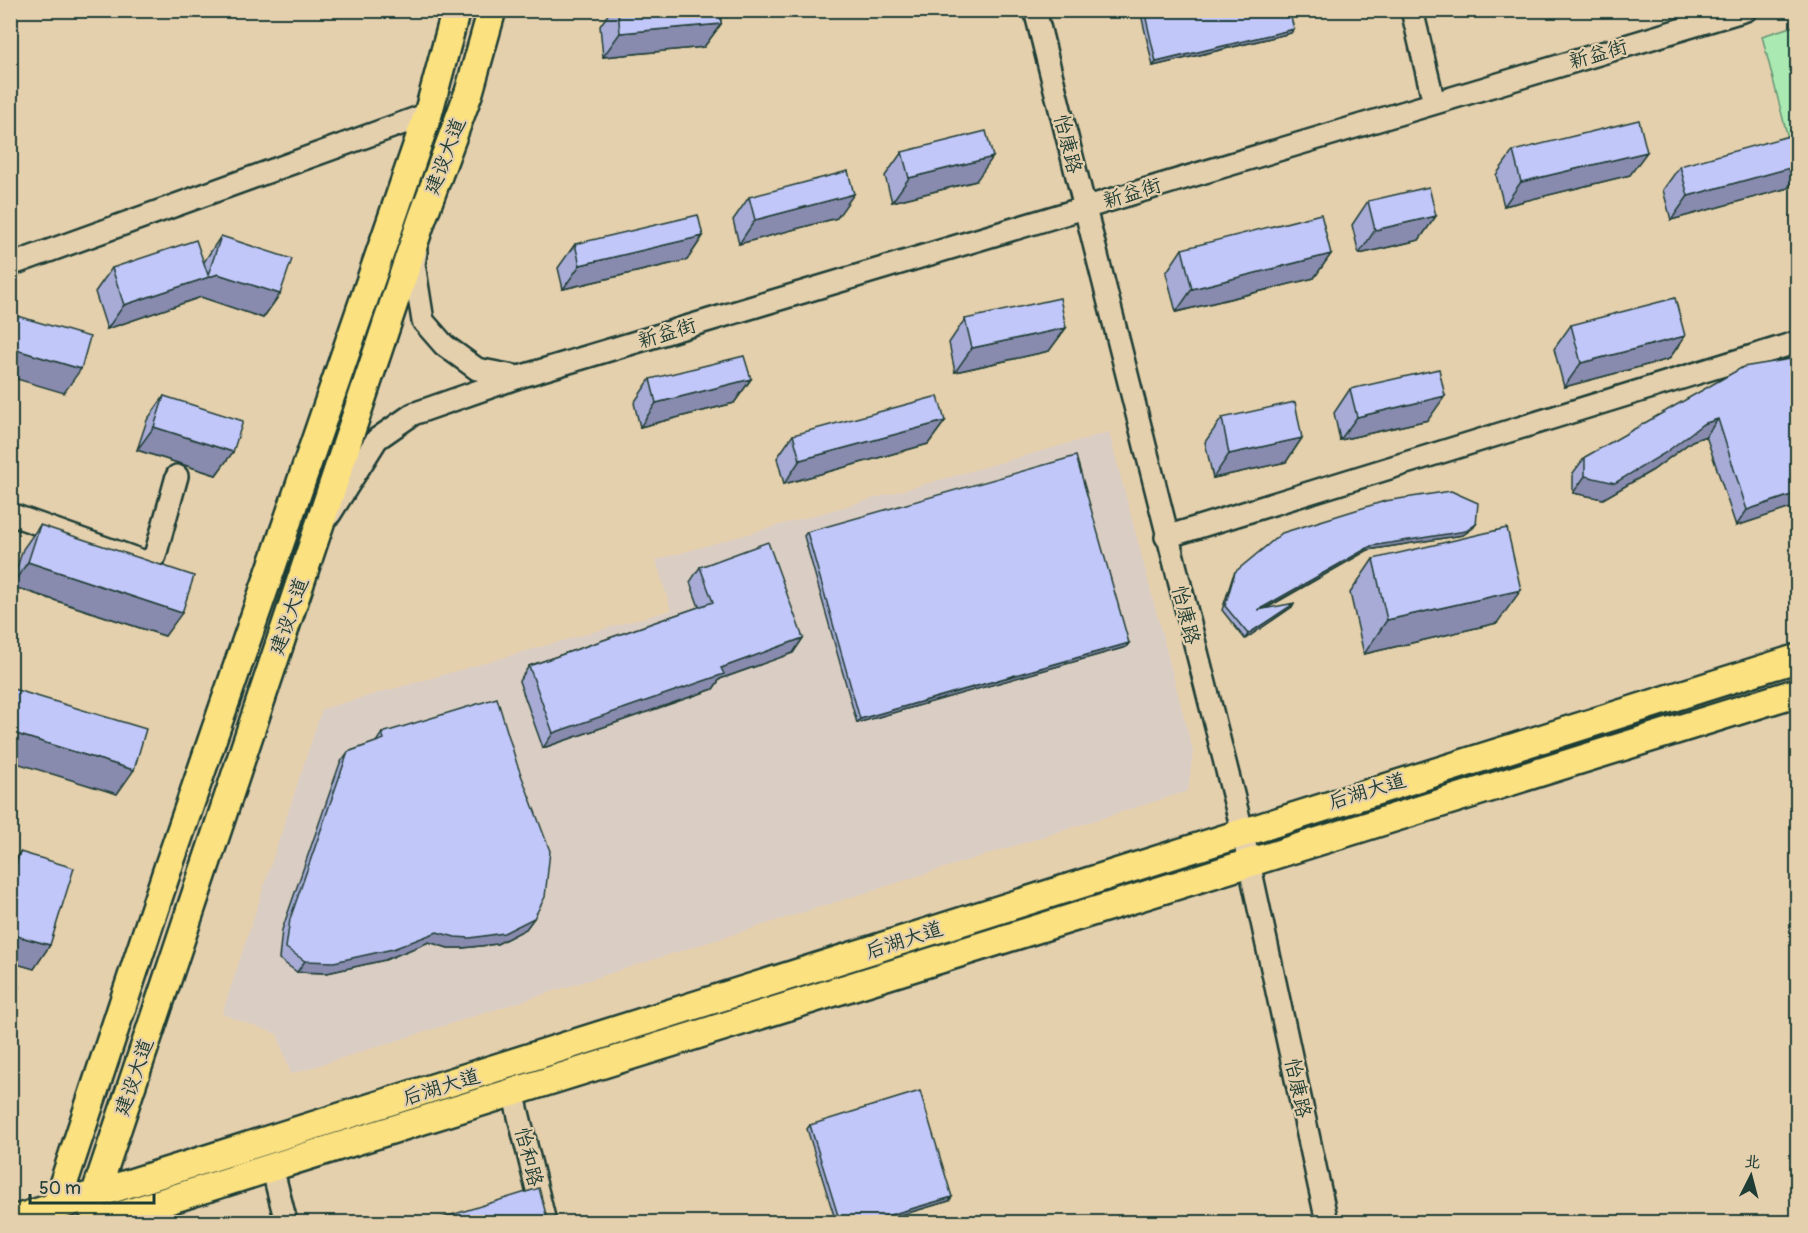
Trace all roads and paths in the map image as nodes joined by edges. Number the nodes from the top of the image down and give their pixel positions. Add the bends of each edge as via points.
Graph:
1 (456, 10) edge
2 (492, 10) edge
3 (1035, 10) edge
4 (1412, 10) edge
5 (1746, 10) edge
6 (1434, 102) junction
7 (428, 114) junction
8 (1084, 207) junction
9 (422, 219) junction
10 (10, 265) edge
11 (1797, 342) edge
12 (519, 377) junction
13 (177, 476) dead end
14 (10, 514) edge
15 (1166, 537) junction
16 (315, 538) junction
17 (1797, 658) edge
18 (1797, 692) edge
19 (1242, 830) junction
20 (1249, 863) junction
21 (513, 1092) junction
22 (272, 1167) junction
23 (94, 1195) junction
24 (53, 1215) edge
25 (10, 1221) edge
26 (86, 1222) edge
27 (100, 1222) edge
28 (286, 1222) edge
29 (545, 1222) edge
30 (1327, 1222) edge

1 - 7 main road, 建设大道
2 - 9 main road, 建设大道 via 469,92
3 - 8 street, 怡康路
4 - 6 street
5 - 6 street, 新益街
6 - 8 street, 新益街
7 - 10 street
7 - 24 main road, 建设大道 via 169,865
8 - 12 street, 新益街
8 - 15 street, 怡康路
9 - 12 street via 414,264 423,321 444,345 477,369
9 - 16 main road, 建设大道
11 - 15 street
12 - 16 street, 新益街 via 413,414 377,439
13 - 14 street via 154,556 145,562
15 - 19 street, 怡康路
16 - 23 main road, 建设大道
17 - 19 main road, 后湖大道
18 - 20 main road, 后湖大道
19 - 20 street, 怡康路
19 - 23 main road, 后湖大道
20 - 21 main road, 后湖大道
20 - 30 street, 怡康路
21 - 22 main road, 后湖大道
21 - 29 street, 怡和路
22 - 27 main road, 后湖大道
22 - 28 street
23 - 24 main road, 后湖大道
23 - 26 main road, 建设大道
24 - 25 main road, 后湖大道

